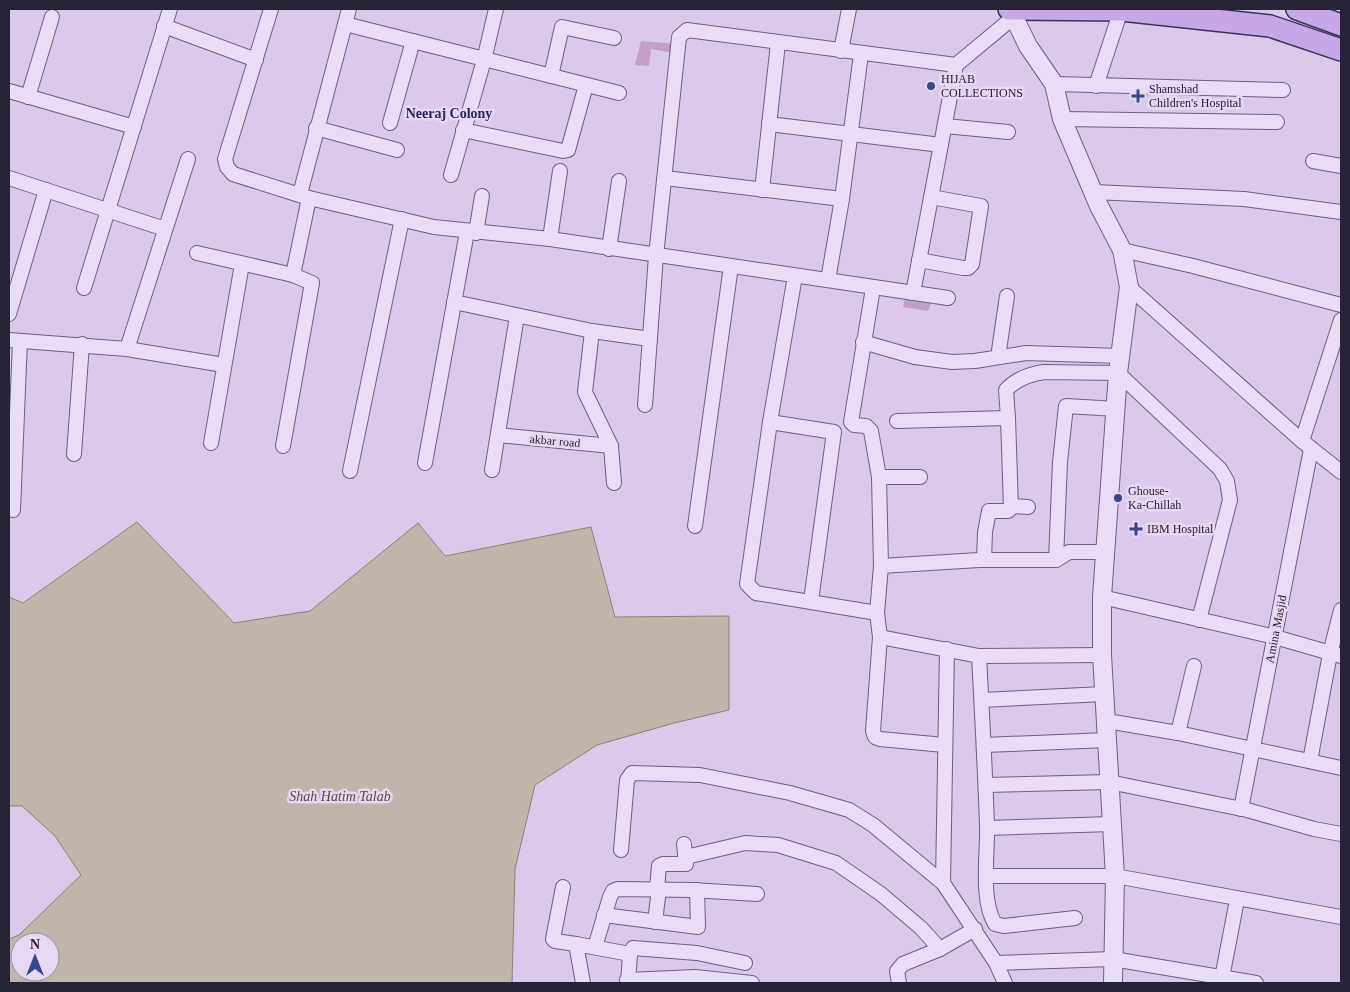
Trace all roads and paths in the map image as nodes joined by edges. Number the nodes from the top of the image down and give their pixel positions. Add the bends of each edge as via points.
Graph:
1 (170, 9) edge
2 (271, 9) edge
3 (349, 9) edge
4 (496, 9) edge
5 (849, 9) edge
6 (1297, 9) edge
7 (1121, 10) junction
8 (1011, 11) edge
9 (52, 17) dead end
10 (346, 24) junction
11 (1341, 25) edge
12 (164, 26) junction
13 (614, 38) dead end
14 (413, 41) junction
15 (778, 43) junction
16 (1341, 50) edge
17 (841, 51) junction
18 (861, 54) junction
19 (256, 60) junction
20 (484, 60) junction
21 (956, 65) junction
22 (551, 76) junction
23 (1054, 84) junction
24 (586, 85) junction
25 (1096, 86) junction
26 (1283, 90) dead end
27 (9, 91) edge
28 (619, 93) dead end
29 (28, 97) junction
30 (1062, 119) junction
31 (1277, 122) dead end
32 (390, 123) dead end
33 (769, 124) junction
34 (945, 126) junction
35 (134, 127) junction
36 (316, 128) junction
37 (463, 130) junction
38 (1008, 132) dead end
39 (850, 135) junction
40 (941, 145) junction
41 (396, 150) dead end
42 (188, 160) dead end
43 (1312, 161) dead end
44 (1341, 166) edge
45 (560, 171) dead end
46 (451, 175) dead end
47 (9, 178) edge
48 (665, 178) junction
49 (619, 181) dead end
50 (46, 190) junction
51 (762, 190) junction
52 (1094, 192) junction
53 (304, 196) junction
54 (482, 196) dead end
55 (931, 197) junction
56 (842, 199) junction
57 (108, 211) junction
58 (1341, 212) edge
59 (402, 219) junction
60 (165, 228) junction
61 (472, 232) junction
62 (550, 239) junction
63 (609, 249) junction
64 (1122, 250) junction
65 (197, 253) dead end
66 (656, 256) junction
67 (919, 260) junction
68 (242, 264) junction
69 (731, 266) junction
70 (293, 275) junction
71 (795, 276) junction
72 (828, 280) junction
73 (84, 288) dead end
74 (873, 288) junction
75 (1129, 288) junction
76 (913, 293) junction
77 (1007, 296) dead end
78 (948, 298) dead end
79 (454, 302) junction
80 (1341, 305) edge
81 (9, 314) edge
82 (517, 316) junction
83 (1341, 320) edge
84 (592, 331) junction
85 (650, 339) junction
86 (15, 340) edge
87 (863, 342) junction
88 (82, 344) junction
89 (127, 348) junction
90 (998, 358) junction
91 (1119, 364) junction
92 (224, 365) junction
93 (12, 396) edge
94 (645, 405) dead end
95 (1116, 410) junction
96 (1008, 418) junction
97 (897, 421) dead end
98 (770, 422) junction
99 (498, 435) junction
100 (211, 443) dead end
101 (1306, 445) junction
102 (283, 446) dead end
103 (612, 446) junction
104 (12, 452) edge
105 (74, 454) dead end
106 (425, 464) dead end
107 (492, 470) dead end
108 (350, 471) dead end
109 (1341, 472) edge
110 (920, 476) dead end
111 (879, 478) junction
112 (614, 483) dead end
113 (1011, 506) junction
114 (1028, 507) dead end
115 (13, 510) dead end
116 (695, 526) dead end
117 (1106, 552) junction
118 (984, 560) junction
119 (1056, 560) junction
120 (881, 566) junction
121 (1102, 596) junction
122 (811, 601) junction
123 (1341, 610) edge
124 (877, 613) junction
125 (1199, 620) junction
126 (880, 637) junction
127 (1275, 637) junction
128 (947, 649) junction
129 (1336, 655) edge
130 (980, 656) junction
131 (1102, 656) junction
132 (1194, 666) dead end
133 (1104, 694) junction
134 (982, 700) junction
135 (1107, 721) junction
136 (1178, 733) junction
137 (1108, 740) junction
138 (944, 745) junction
139 (984, 745) junction
140 (1252, 750) junction
141 (1310, 762) junction
142 (1341, 768) edge
143 (1109, 782) junction
144 (986, 785) junction
145 (1241, 809) junction
146 (1112, 824) junction
147 (987, 828) junction
148 (1341, 834) edge
149 (621, 850) dead end
150 (986, 876) junction
151 (1115, 876) junction
152 (943, 883) junction
153 (563, 887) dead end
154 (658, 889) junction
155 (697, 890) junction
156 (758, 894) dead end
157 (1237, 900) junction
158 (604, 915) junction
159 (1341, 917) edge
160 (1075, 918) dead end
161 (655, 922) junction
162 (975, 929) junction
163 (576, 944) junction
164 (595, 947) junction
165 (940, 949) junction
166 (630, 954) junction
167 (1113, 959) junction
168 (745, 963) dead end
169 (996, 963) junction
170 (1221, 980) edge
171 (627, 982) edge
172 (583, 983) edge
173 (752, 983) edge
174 (899, 983) edge
175 (1005, 983) edge
176 (1113, 983) edge
177 (1256, 983) edge

1 - 12 street
2 - 19 street
3 - 10 street
4 - 20 street
5 - 17 street
6 - 11 main road
7 - 8 main road
7 - 16 main road via 1270,26
7 - 25 street
8 - 21 street
8 - 23 street via 1028,46
9 - 29 street
10 - 14 street
10 - 36 street
12 - 19 street
12 - 35 street
13 - 22 street via 562,27
14 - 20 street
14 - 32 street
15 - 17 street
15 - 33 street
15 - 48 street via 687,30 682,32
17 - 18 street
18 - 21 street
18 - 39 street
19 - 53 street via 225,159 227,167 233,174
20 - 22 street
20 - 37 street
21 - 34 street
22 - 24 street
23 - 25 street
23 - 30 street
24 - 28 street
24 - 37 street via 568,150
25 - 26 street
27 - 29 street
29 - 35 street
30 - 31 street
30 - 52 street
33 - 39 street
33 - 51 street
34 - 38 street
34 - 40 street
35 - 57 street
36 - 41 street
36 - 53 street
37 - 46 street
39 - 40 street
39 - 56 street
40 - 55 street
42 - 60 street
43 - 44 street
45 - 62 street
47 - 50 street
48 - 51 street
48 - 66 street
49 - 63 street
50 - 57 street
50 - 81 street
51 - 56 street
52 - 58 street via 1244,199
52 - 64 street
53 - 59 street
53 - 70 street
54 - 61 street
55 - 67 street
55 - 67 street via 981,206 972,264 963,268
56 - 72 street
57 - 60 street
57 - 73 street
59 - 61 street
59 - 108 street
60 - 89 street
61 - 62 street
61 - 79 street
62 - 63 street
63 - 66 street
64 - 75 street
64 - 80 street
65 - 68 street
66 - 69 street
66 - 85 street
67 - 76 street
68 - 70 street
68 - 92 street
69 - 71 street
69 - 116 street
70 - 102 street via 308,280 313,288
71 - 72 street
71 - 98 street
72 - 74 street
74 - 76 street
74 - 87 street
75 - 91 street
75 - 101 street
76 - 78 street
77 - 90 street
79 - 82 street
79 - 106 street
82 - 84 street
82 - 99 street
83 - 101 street, Amina Masjid
84 - 85 street
84 - 103 street via 585,392
85 - 94 street
86 - 88 street
86 - 93 street
87 - 90 street via 915,357 952,362
87 - 111 street via 851,422 854,426 866,426 871,431
88 - 89 street
88 - 105 street
89 - 92 street
90 - 91 street via 1026,353
91 - 95 street
91 - 96 street via 1044,372 1016,381 1006,390
91 - 125 street via 1220,469 1227,482 1230,500
92 - 100 street
93 - 104 street
95 - 117 street
95 - 119 street via 1066,406
96 - 97 street
96 - 113 street
98 - 122 street via 747,584 756,593
98 - 122 street via 834,432
99 - 103 street, akbar road
99 - 107 street
101 - 109 street
101 - 127 street, Amina Masjid
103 - 112 street
104 - 115 street
110 - 111 street
111 - 120 street
113 - 114 street
113 - 118 street via 1010,511 989,511
117 - 119 street via 1069,552
117 - 121 street
118 - 119 street
118 - 120 street
120 - 124 street
121 - 125 street
121 - 131 street
122 - 124 street
123 - 129 street
124 - 126 street
125 - 127 street
126 - 128 street
126 - 138 street via 874,735 880,739
127 - 129 street
127 - 140 street, Amina Masjid
128 - 130 street
128 - 138 street
129 - 141 street
130 - 131 street
130 - 134 street
131 - 133 street
132 - 136 street
133 - 134 street
133 - 135 street
134 - 139 street
135 - 136 street
135 - 137 street
136 - 140 street
137 - 139 street
137 - 143 street
138 - 152 street
139 - 144 street
140 - 141 street
140 - 145 street, Amina Masjid
141 - 142 street
143 - 144 street
143 - 145 street
143 - 146 street
144 - 147 street
145 - 148 street
146 - 147 street
146 - 151 street
147 - 150 street
149 - 152 street via 629,776 637,772 700,775 790,792 849,810 873,825
150 - 151 street
150 - 160 street via 991,918 995,924 1004,926
151 - 157 street
151 - 167 street
152 - 162 street
153 - 163 street via 553,939 555,942
154 - 155 street
154 - 158 street via 613,891
154 - 161 street
154 - 165 street via 659,866 686,864 685,850 745,843 778,845 836,863 881,894
155 - 156 street
155 - 161 street via 698,927
157 - 159 street
157 - 170 street
158 - 161 street
158 - 164 street
162 - 165 street
162 - 169 street
163 - 164 street
163 - 172 street
164 - 166 street
165 - 174 street via 899,967 896,976
166 - 168 street via 633,948 698,953
166 - 171 street
167 - 169 street
167 - 170 street
167 - 176 street
169 - 175 street
170 - 177 street
171 - 173 street via 695,978

